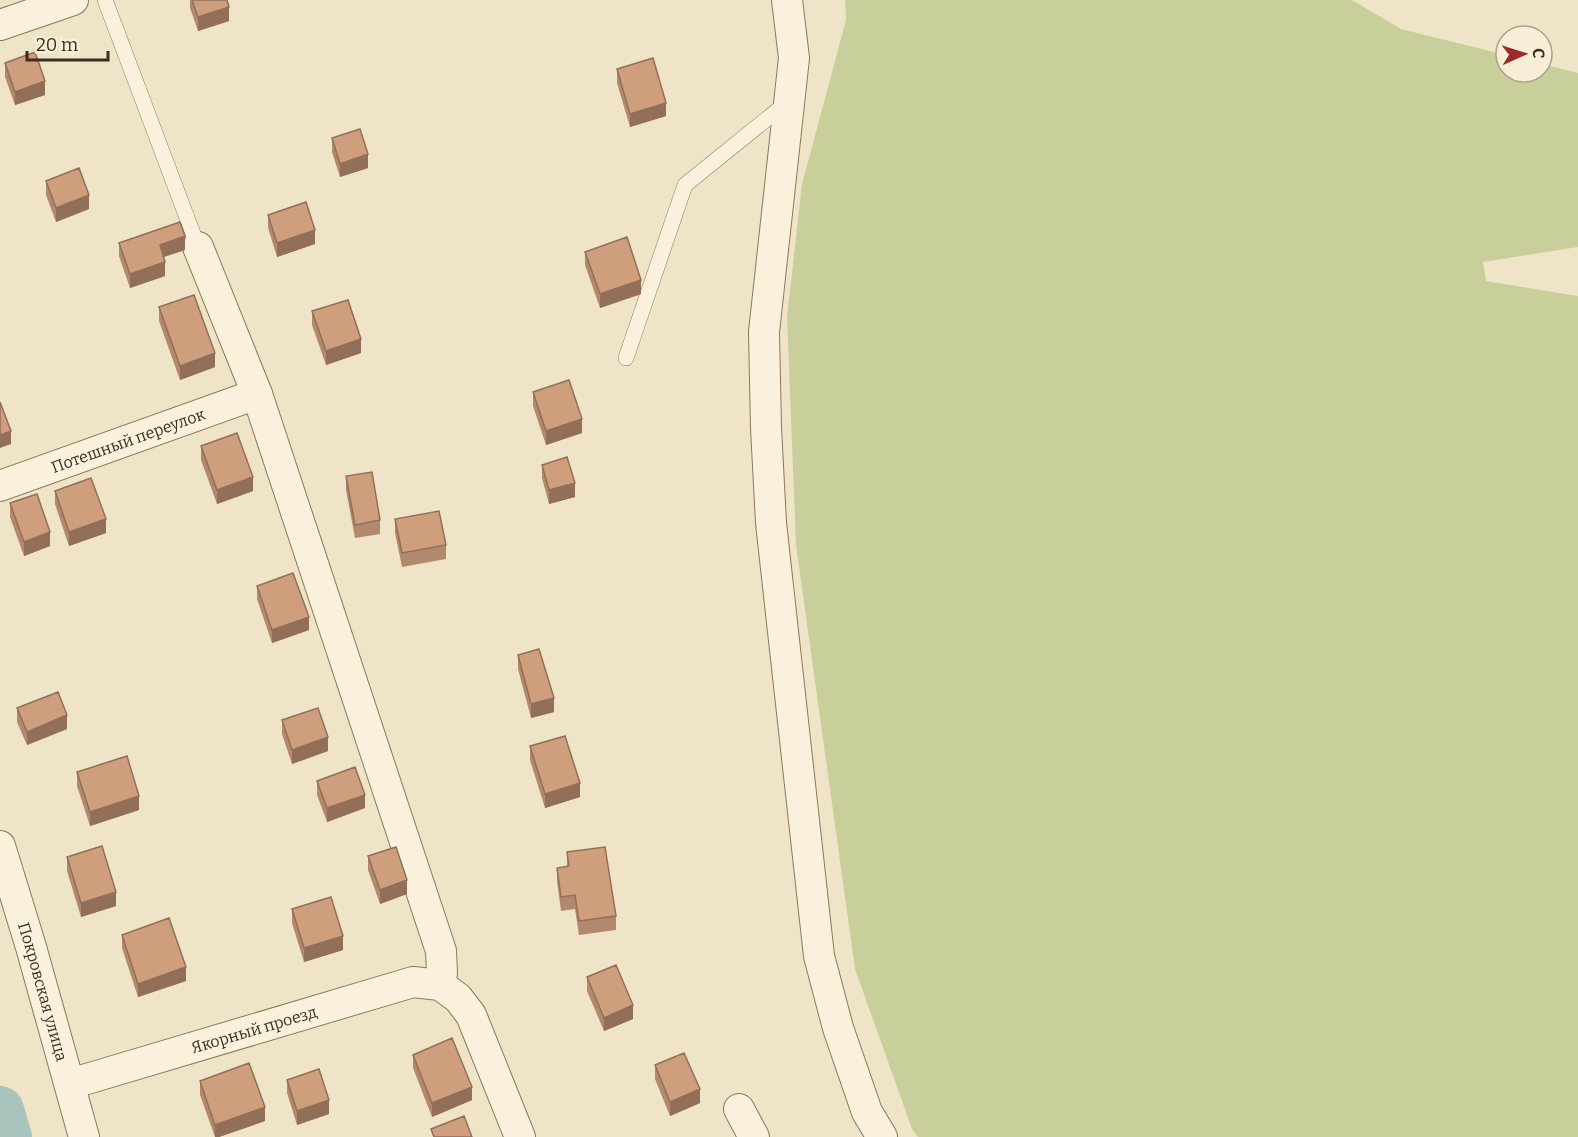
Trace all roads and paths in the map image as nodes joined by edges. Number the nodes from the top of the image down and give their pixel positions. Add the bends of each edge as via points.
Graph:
1 (73, 0) edge
2 (105, 0) edge
3 (787, 0) edge
4 (0, 25) edge
5 (789, 101) junction
6 (198, 247) joint
7 (626, 358) dead end
8 (257, 394) junction
9 (0, 486) edge
10 (0, 846) edge
11 (440, 985) junction
12 (70, 1084) junction
13 (740, 1109) dead end
14 (84, 1137) edge
15 (520, 1137) edge
16 (754, 1137) edge
17 (882, 1137) edge

1 - 4 street
2 - 6 lane
3 - 5 street via 794,58
5 - 7 lane via 685,185
5 - 17 street via 764,332 771,523 819,956 838,1028 867,1112
6 - 8 street
8 - 9 street, Потешный переулок
8 - 11 street via 441,951
10 - 12 street, Покровская улица
11 - 12 street, Якорный проезд via 413,982
11 - 15 street via 458,998 471,1016
12 - 14 street, Покровская улица
13 - 16 street

